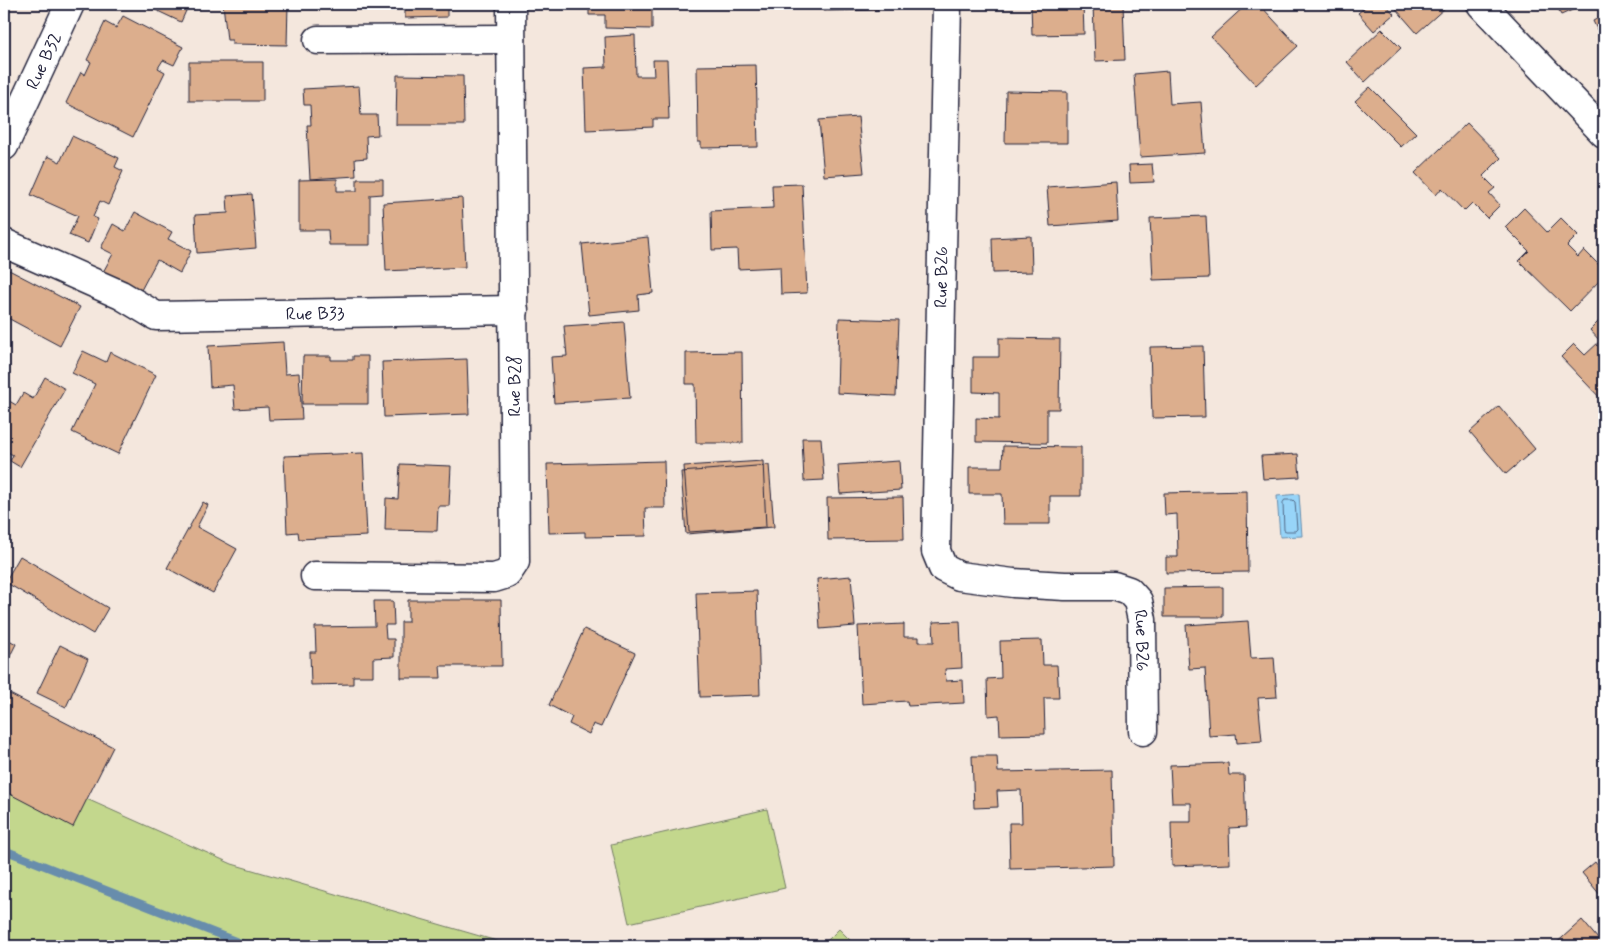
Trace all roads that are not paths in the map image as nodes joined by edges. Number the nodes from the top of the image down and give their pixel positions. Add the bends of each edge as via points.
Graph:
1 (70, 4) edge
2 (511, 4) edge
3 (947, 4) edge
4 (1481, 4) edge
5 (511, 39) junction
6 (318, 40) dead end
7 (1604, 133) edge
8 (4, 146) edge
9 (4, 243) edge
10 (514, 310) junction
11 (315, 576) dead end
12 (1143, 731) dead end

1 - 8 street, Rue B32
2 - 5 street, Rue B28
3 - 12 street, Rue B26 via 939,559 960,576 1065,586 1114,586 1129,591 1138,601 1142,620
4 - 7 street
5 - 6 street
5 - 10 street, Rue B28
9 - 10 street, Rue B33 via 121,295 156,316
10 - 11 street, Rue B28 via 515,562 507,574 494,578

